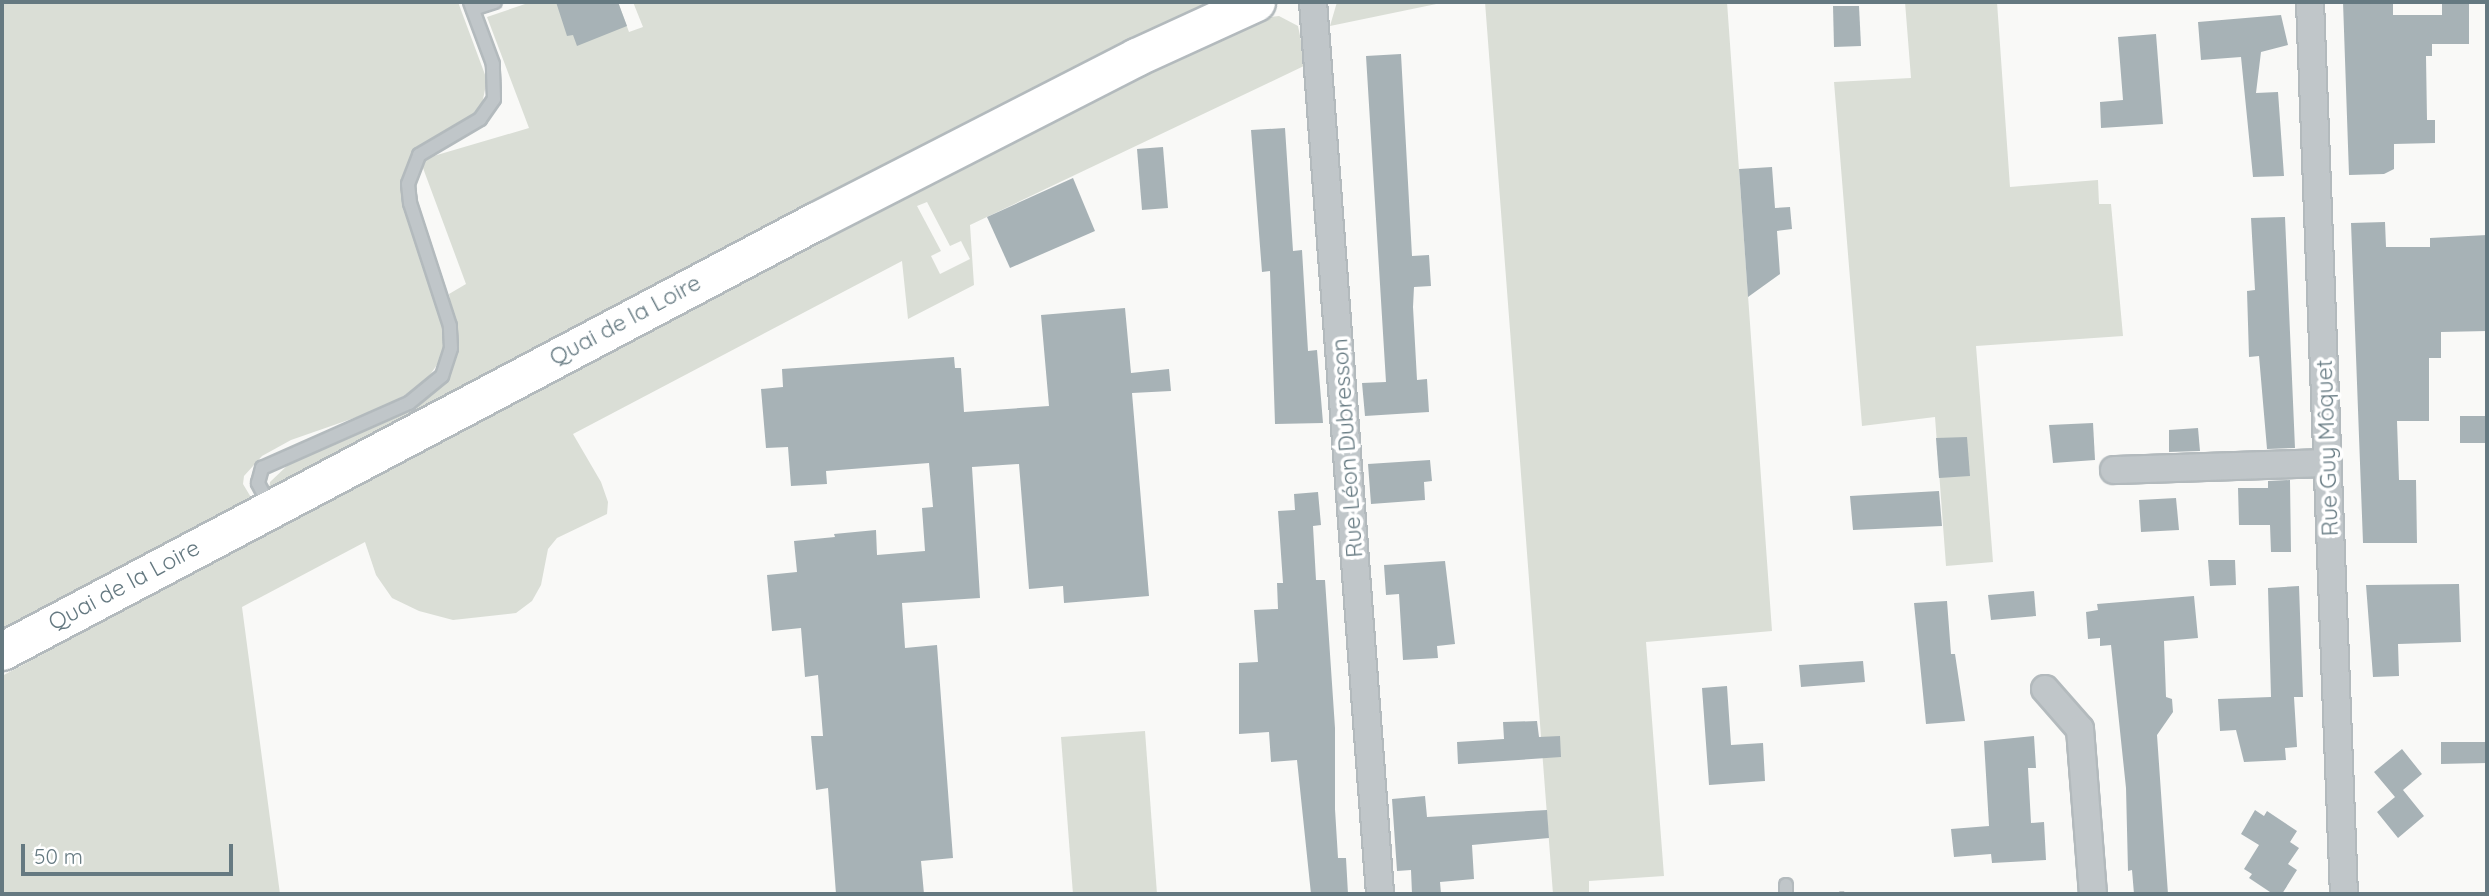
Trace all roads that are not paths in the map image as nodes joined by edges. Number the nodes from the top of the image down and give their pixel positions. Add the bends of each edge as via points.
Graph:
1 (495, 2) edge
2 (1256, 2) edge
3 (1313, 2) edge
4 (2310, 2) edge
5 (472, 6) edge
6 (2328, 463) junction
7 (2115, 470) dead end
8 (270, 506) junction
9 (2, 651) edge
10 (2045, 689) dead end
11 (1380, 894) edge
12 (2093, 894) edge
13 (2344, 894) edge

1 - 5 lane
2 - 8 main road, Quai de la Loire via 1136,57
3 - 11 street, Rue Léon Dubresson
4 - 6 street, Rue Guy Môquet
5 - 8 lane via 494,64 494,99 480,118 419,155 408,184 450,326 451,348 442,376 409,403 262,468 258,483
6 - 7 street
6 - 13 street, Rue Guy Môquet
8 - 9 main road, Quai de la Loire
10 - 12 street via 2080,729

